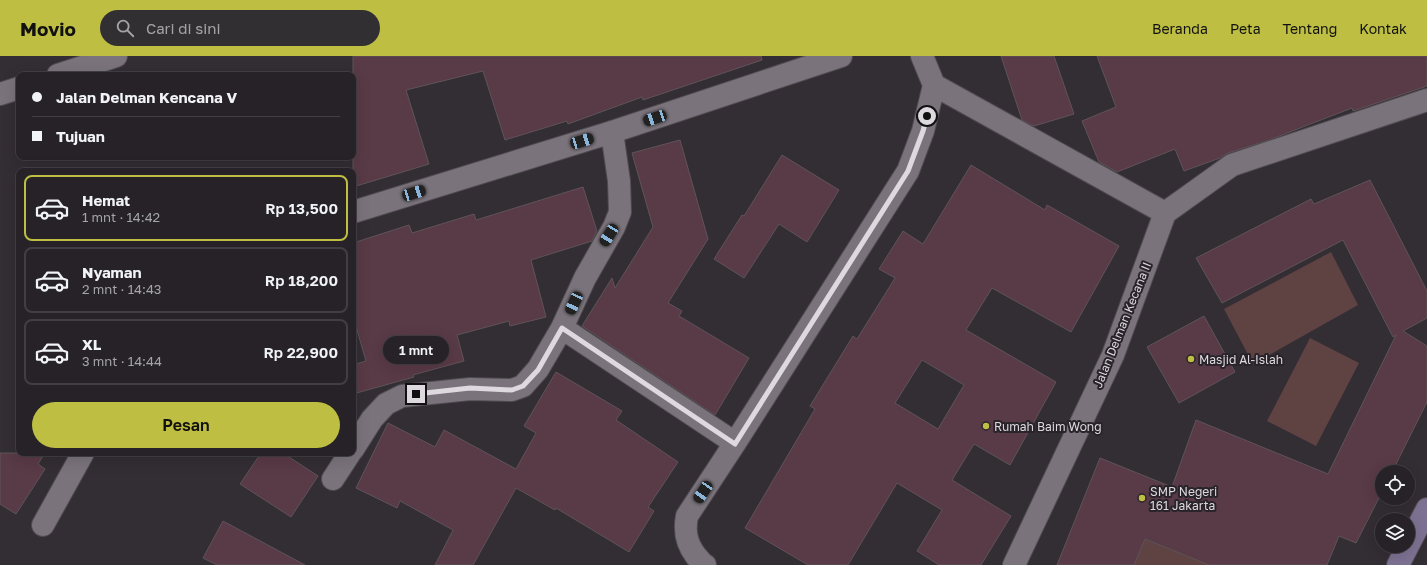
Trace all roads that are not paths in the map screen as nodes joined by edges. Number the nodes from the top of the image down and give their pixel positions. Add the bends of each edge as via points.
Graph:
1 (116, 56) edge
2 (841, 56) edge
3 (922, 56) edge
4 (67, 72) edge
5 (934, 85) junction
6 (16, 89) edge
7 (0, 94) edge
8 (1427, 100) edge
9 (612, 132) junction
10 (356, 211) edge
11 (1165, 213) junction
12 (562, 328) junction
13 (356, 443) edge
14 (735, 444) junction
15 (81, 456) edge
16 (348, 456) edge
17 (334, 478) dead end
18 (1427, 509) edge
19 (43, 525) dead end
20 (705, 565) edge
21 (1014, 565) edge
22 (1398, 565) edge

1 - 4 street
2 - 9 street
3 - 5 street
5 - 11 street
5 - 14 street via 923,131 908,171
6 - 7 street
8 - 11 street via 1232,165
9 - 10 street
9 - 12 street via 620,181 620,212
11 - 21 street, Jalan Delman Kecana II via 1113,355
12 - 13 street via 538,370 523,386 512,390 470,388 402,396 386,404 372,419
12 - 14 street
14 - 20 street via 687,516 686,537 691,550
15 - 19 street
16 - 17 street
18 - 22 street

